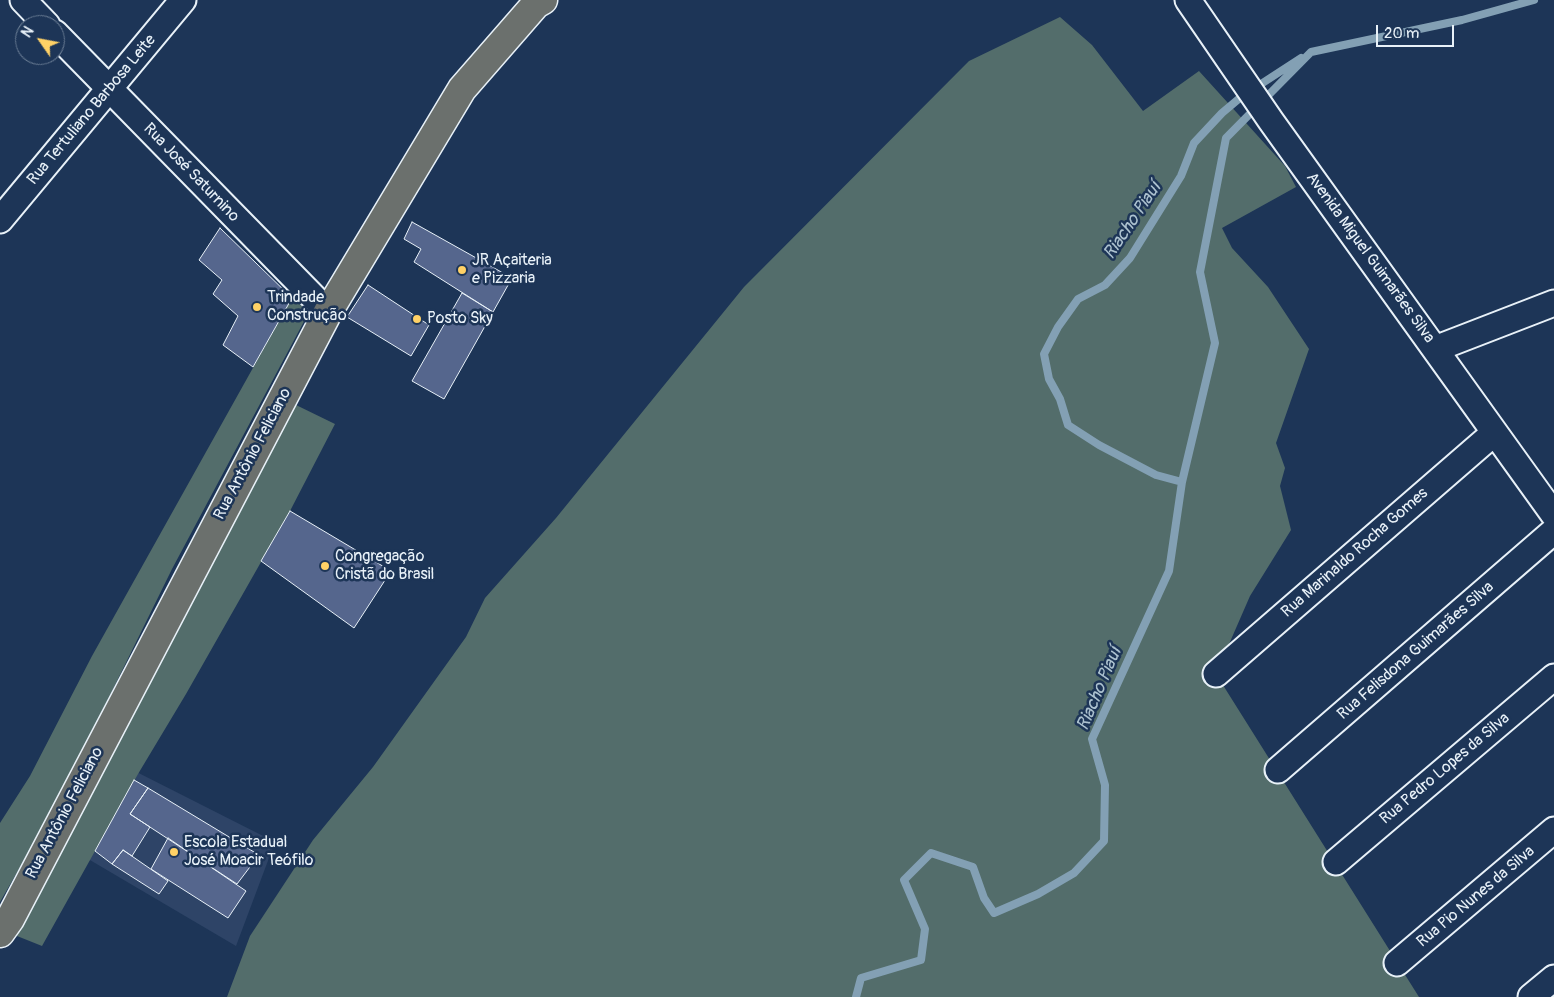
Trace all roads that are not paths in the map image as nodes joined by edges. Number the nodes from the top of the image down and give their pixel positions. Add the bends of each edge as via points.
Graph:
1 (23, 0) edge
2 (183, 0) edge
3 (543, 0) edge
4 (1188, 0) edge
5 (37, 15) edge
6 (65, 44) edge
7 (109, 90) junction
8 (0, 220) edge
9 (1554, 303) edge
10 (328, 312) junction
11 (1435, 349) junction
12 (1494, 433) junction
13 (1554, 515) edge
14 (1554, 532) edge
15 (1216, 674) dead end
16 (1554, 677) edge
17 (1278, 770) dead end
18 (1554, 830) edge
19 (1336, 862) dead end
20 (0, 933) edge
21 (1397, 963) dead end
22 (1554, 978) edge
23 (1531, 997) edge

1 - 5 street
2 - 7 street, Rua Tertuliano Barbosa Leite
3 - 10 main road, Rua Antônio Feliciano via 462,88
4 - 11 street, Avenida Miguel Guimarães Silva
6 - 7 street, Rua José Saturnino
7 - 8 street, Rua Tertuliano Barbosa Leite
7 - 10 street, Rua José Saturnino
9 - 11 street
10 - 20 main road, Rua Antônio Feliciano via 15,910
11 - 12 street, Avenida Miguel Guimarães Silva
12 - 13 street, Avenida Miguel Guimarães Silva
12 - 15 street, Rua Marinaldo Rocha Gomes
14 - 17 street, Rua Felisdona Guimarães Silva
16 - 19 street, Rua Pedro Lopes da Silva
18 - 21 street, Rua Pio Nunes da Silva
22 - 23 street

